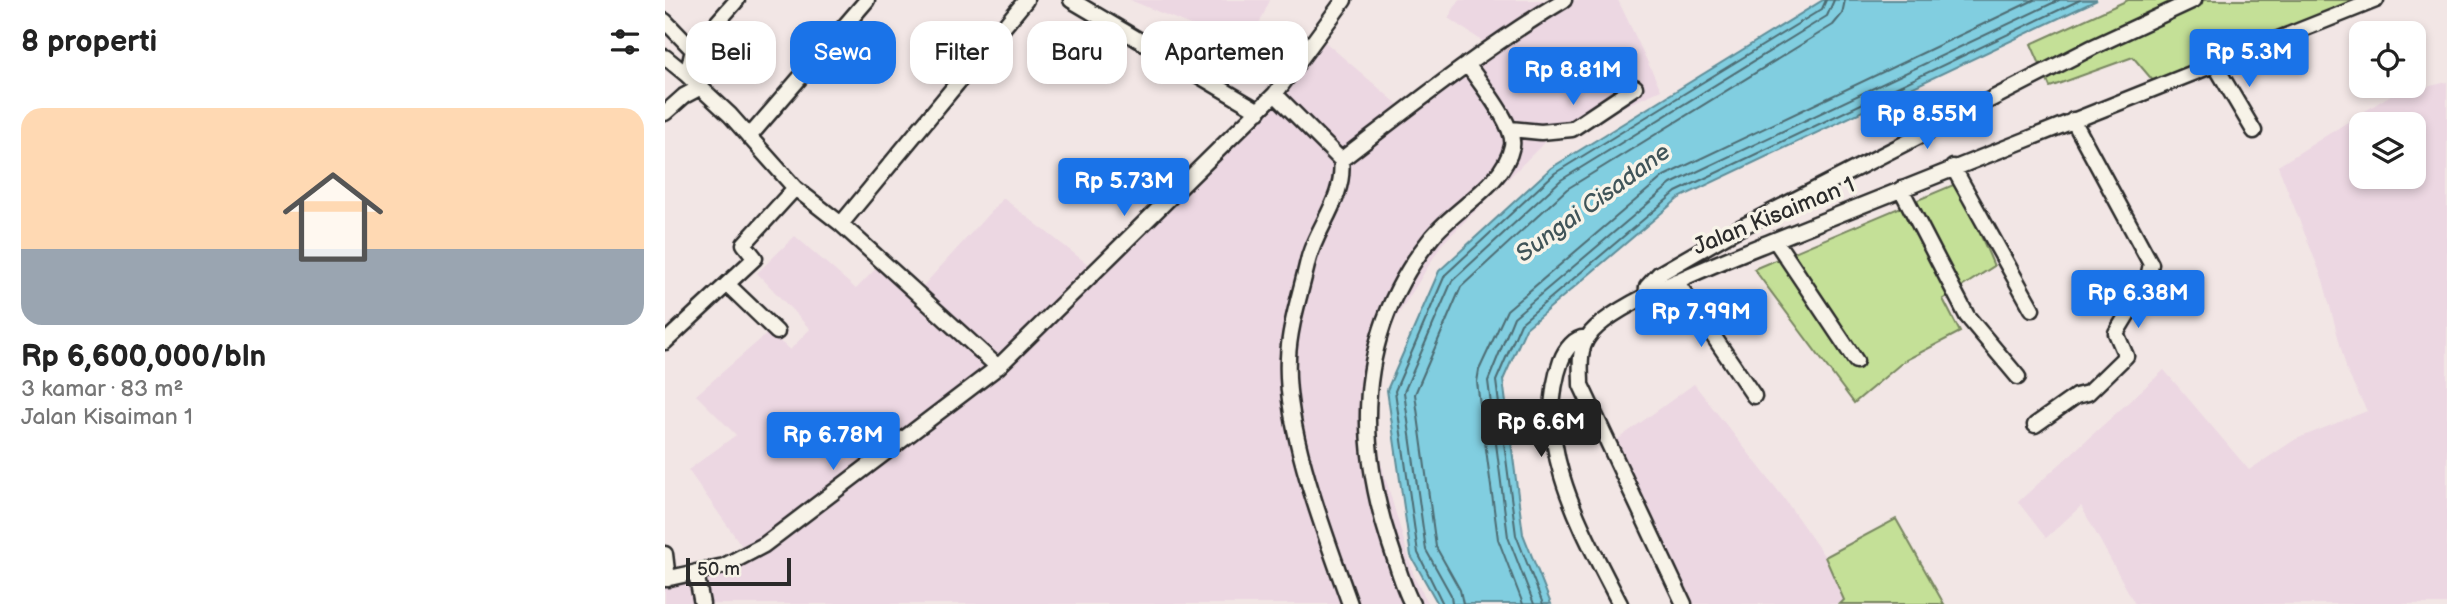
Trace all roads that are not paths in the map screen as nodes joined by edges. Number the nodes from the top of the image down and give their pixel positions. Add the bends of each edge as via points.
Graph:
1 (737, 0) edge
2 (867, 0) edge
3 (1026, 0) edge
4 (1071, 0) edge
5 (1345, 0) edge
6 (1564, 0) edge
7 (2194, 0) edge
8 (2376, 0) edge
9 (665, 21) edge
10 (719, 21) edge
11 (686, 43) edge
12 (665, 57) edge
13 (1467, 64) junction
14 (2215, 65) junction
15 (686, 74) edge
16 (698, 84) edge
17 (701, 87) junction
18 (1635, 87) dead end
19 (1275, 94) junction
20 (1259, 111) junction
21 (665, 113) edge
22 (2073, 120) junction
23 (1510, 129) junction
24 (2254, 131) dead end
25 (748, 137) junction
26 (1341, 160) junction
27 (1953, 167) junction
28 (795, 188) junction
29 (1901, 189) junction
30 (841, 224) junction
31 (1775, 240) junction
32 (1676, 281) junction
33 (727, 284) junction
34 (1646, 298) junction
35 (2032, 309) dead end
36 (777, 332) dead end
37 (1587, 338) junction
38 (665, 342) edge
39 (1856, 361) dead end
40 (999, 367) junction
41 (2018, 377) dead end
42 (1754, 396) dead end
43 (2035, 425) dead end
44 (665, 554) edge
45 (696, 572) junction
46 (667, 579) edge
47 (702, 604) edge
48 (1350, 604) edge
49 (1412, 604) edge
50 (1621, 604) edge
51 (1684, 604) edge

1 - 10 street
2 - 25 street
3 - 30 street
4 - 20 street
5 - 19 street
6 - 13 street
7 - 34 street via 1732,232 1659,274 1647,287
8 - 14 street, Jalan Kisaiman 1
9 - 11 street
12 - 15 street
13 - 23 street
13 - 26 street
14 - 22 street, Jalan Kisaiman 1
14 - 24 street
16 - 17 street
17 - 21 street
17 - 25 street
18 - 23 street via 1571,129
19 - 20 street
19 - 26 street
20 - 40 street
22 - 27 street, Jalan Kisaiman 1
22 - 43 street via 2151,264 2147,282 2116,333 2126,356 2088,393 2075,396
23 - 49 street via 1513,143 1506,166 1433,236 1394,295 1379,332 1366,408 1369,460 1375,498
25 - 28 street
26 - 48 street via 1337,196 1308,257 1287,357 1289,400 1318,514
27 - 29 street, Jalan Kisaiman 1
27 - 35 street
28 - 30 street
28 - 33 street via 744,244 755,258
29 - 31 street, Jalan Kisaiman 1
29 - 41 street via 1967,316
30 - 40 street
31 - 32 street, Jalan Kisaiman 1
31 - 39 street
32 - 34 street, Jalan Kisaiman 1
32 - 42 street
33 - 36 street
33 - 38 street
34 - 37 street, Jalan Kisaiman 1 via 1598,325
37 - 50 street, Jalan Kisaiman 1 via 1573,342 1554,379 1554,439 1571,508
37 - 51 street via 1580,354 1581,384
40 - 45 street via 764,545 724,566
44 - 46 street
45 - 46 street
45 - 47 street

